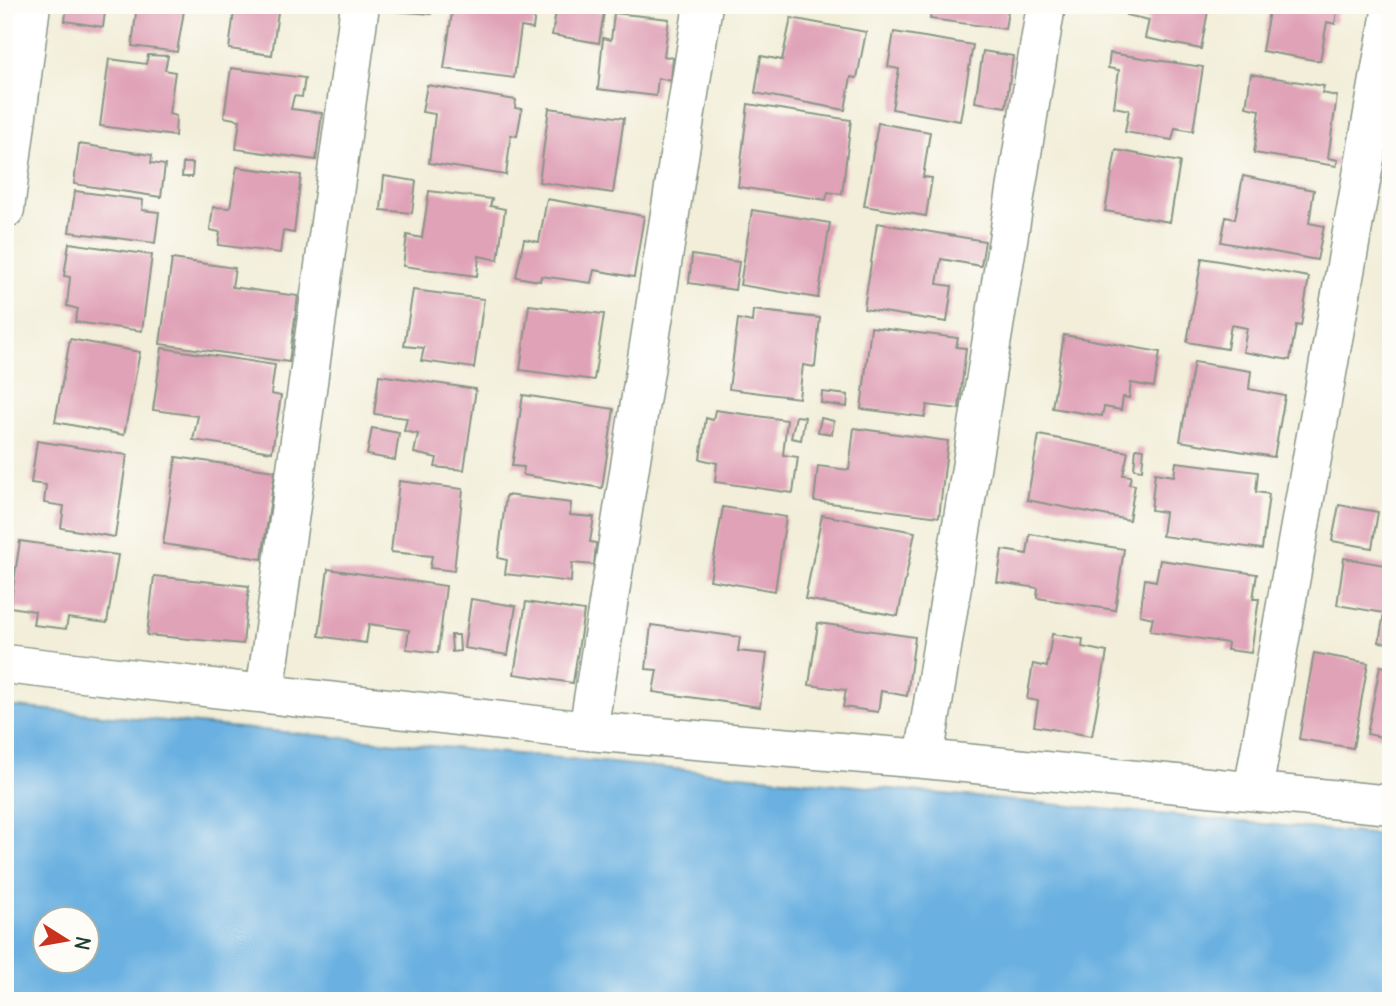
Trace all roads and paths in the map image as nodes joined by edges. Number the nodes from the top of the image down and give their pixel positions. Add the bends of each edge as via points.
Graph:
1 (31, 5) edge
2 (360, 5) edge
3 (702, 5) edge
4 (1046, 5) edge
5 (1391, 12) edge
6 (5, 209) edge
7 (5, 664) edge
8 (265, 694) junction
9 (588, 731) junction
10 (924, 759) junction
11 (1253, 791) junction
12 (1391, 805) edge

1 - 6 street
2 - 8 street
3 - 9 street
4 - 10 street
5 - 11 street
7 - 8 street
8 - 9 street
9 - 10 street
10 - 11 street
11 - 12 street

